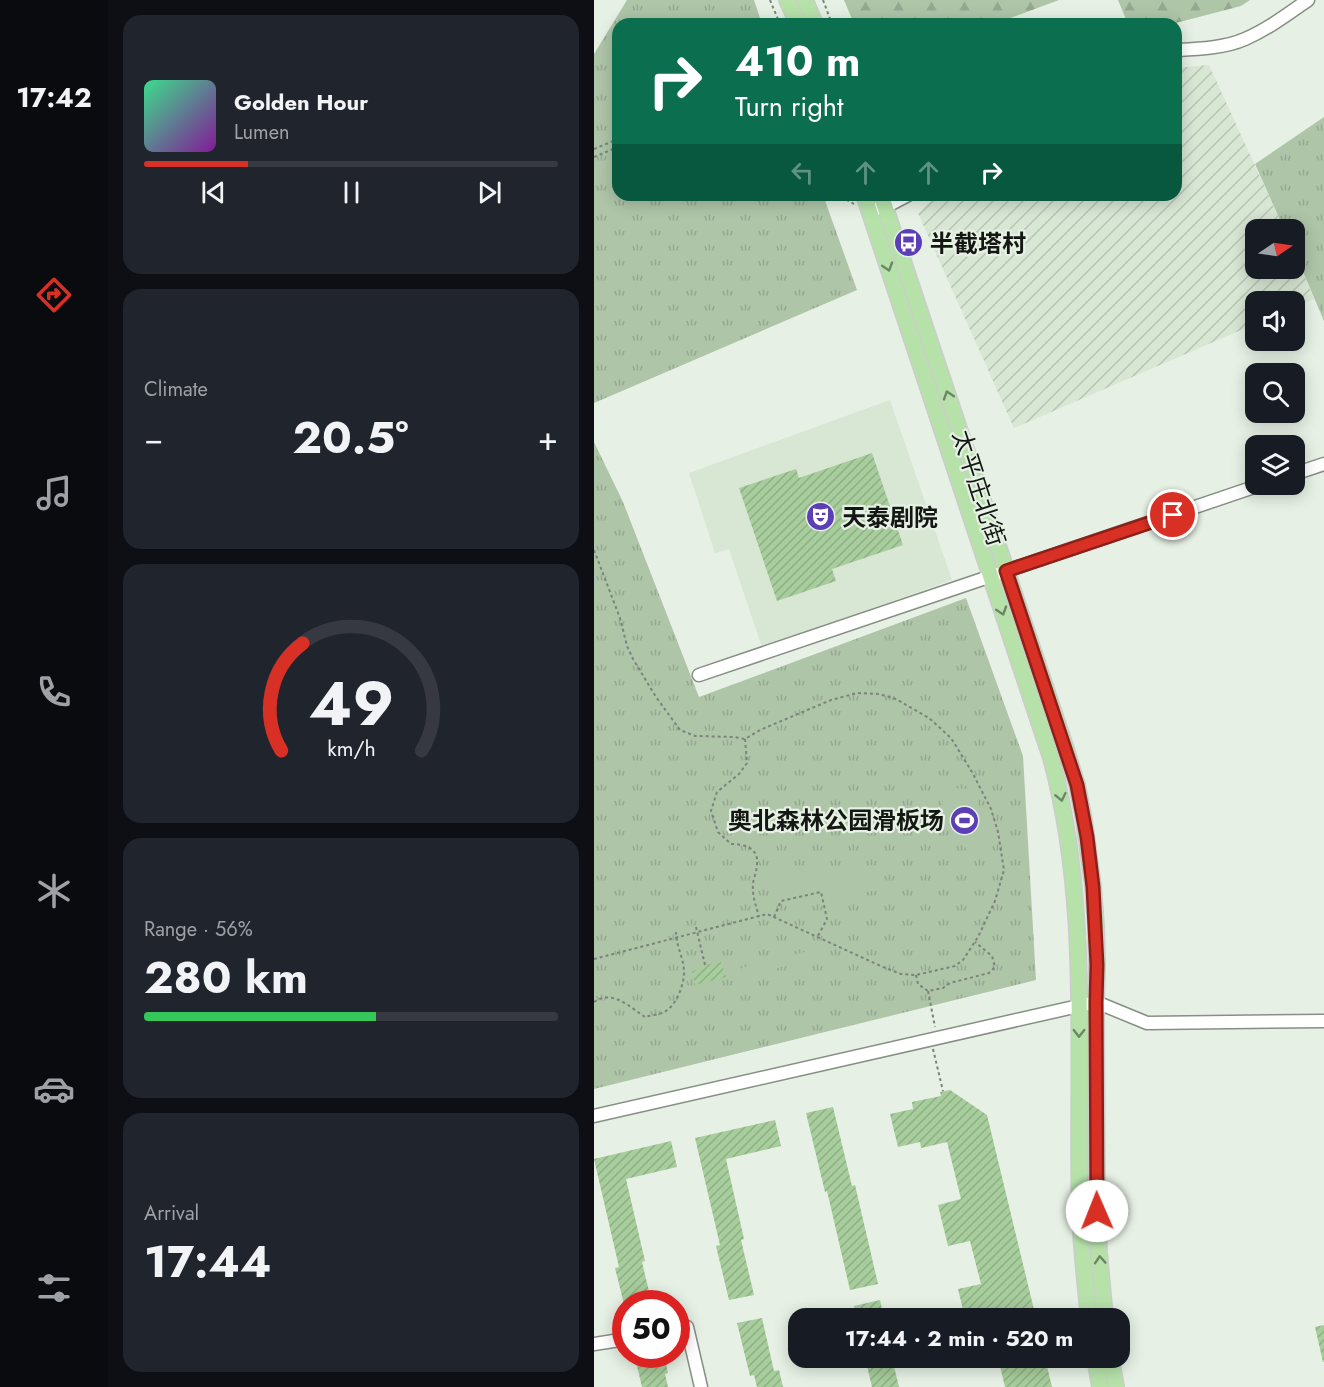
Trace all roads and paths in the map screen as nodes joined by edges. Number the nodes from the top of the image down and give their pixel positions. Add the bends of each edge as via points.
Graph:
1 (770, 0) edge
2 (787, 0) edge
3 (805, 0) edge
4 (823, 0) edge
5 (1308, 0) edge
6 (778, 18) edge
7 (795, 18) edge
8 (812, 18) edge
9 (830, 18) edge
10 (1182, 50) edge
11 (612, 142) edge
12 (594, 149) edge
13 (612, 150) edge
14 (594, 157) edge
15 (866, 201) edge
16 (883, 201) edge
17 (869, 211) junction
18 (1324, 464) edge
19 (1305, 470) edge
20 (1245, 490) edge
21 (594, 550) edge
22 (1006, 571) junction
23 (990, 576) junction
24 (699, 675) dead end
25 (745, 739) junction
26 (759, 917) junction
27 (774, 917) junction
28 (696, 927) dead end
29 (676, 932) dead end
30 (697, 932) junction
31 (818, 937) junction
32 (676, 938) junction
33 (975, 942) junction
34 (594, 959) edge
35 (705, 966) dead end
36 (915, 975) junction
37 (928, 991) junction
38 (594, 1002) edge
39 (1096, 1002) junction
40 (1079, 1006) junction
41 (1324, 1021) edge
42 (935, 1039) junction
43 (943, 1091) dead end
44 (594, 1116) edge
45 (1088, 1308) edge
46 (1104, 1308) edge
47 (690, 1340) edge
48 (612, 1341) edge
49 (594, 1344) edge
50 (1097, 1368) edge
51 (1113, 1368) edge
52 (701, 1387) edge
53 (1100, 1387) edge
54 (1116, 1387) edge

1 - 6 path
2 - 7 main road
3 - 8 main road
4 - 9 path
5 - 10 street via 1243,40
11 - 12 path
13 - 14 path
15 - 17 main road, 太平庄北街
16 - 17 street
22 -> 16 main road, 太平庄北街
17 -> 23 main road, 太平庄北街
18 - 19 street
20 - 22 street
21 - 25 path via 627,646 656,698 680,729 695,736
22 - 23 street
22 - 39 main road, 太平庄北街 via 1077,785 1093,887
23 - 24 street
23 -> 40 main road, 太平庄北街 via 1051,758 1066,822 1074,888
25 - 26 path via 747,763 717,792 711,811 718,832 731,844 743,844 754,851 758,861 753,899
25 - 33 path via 831,700 857,693 896,699 929,718 951,738 972,772 998,832 1004,870
26 - 27 path
26 - 30 path
27 - 31 path
27 - 31 path via 781,901 821,892 826,919
28 - 30 path
29 - 32 path
30 - 32 path
30 - 35 path
31 - 36 path via 883,967
32 - 34 path
32 - 38 path via 684,982 674,1006 645,1017 615,998
33 - 36 path via 955,966
33 - 37 path via 992,956 995,967 989,973
36 - 37 path via 918,984
37 - 42 path
39 - 40 street
39 - 41 street via 1147,1023
46 -> 39 main road, 太平庄北街 via 1097,1211
40 - 42 street
40 -> 45 main road, 太平庄北街 via 1080,1212
42 - 43 path
42 - 44 street
47 - 52 street
48 - 49 street
50 - 53 main road
51 - 54 main road

